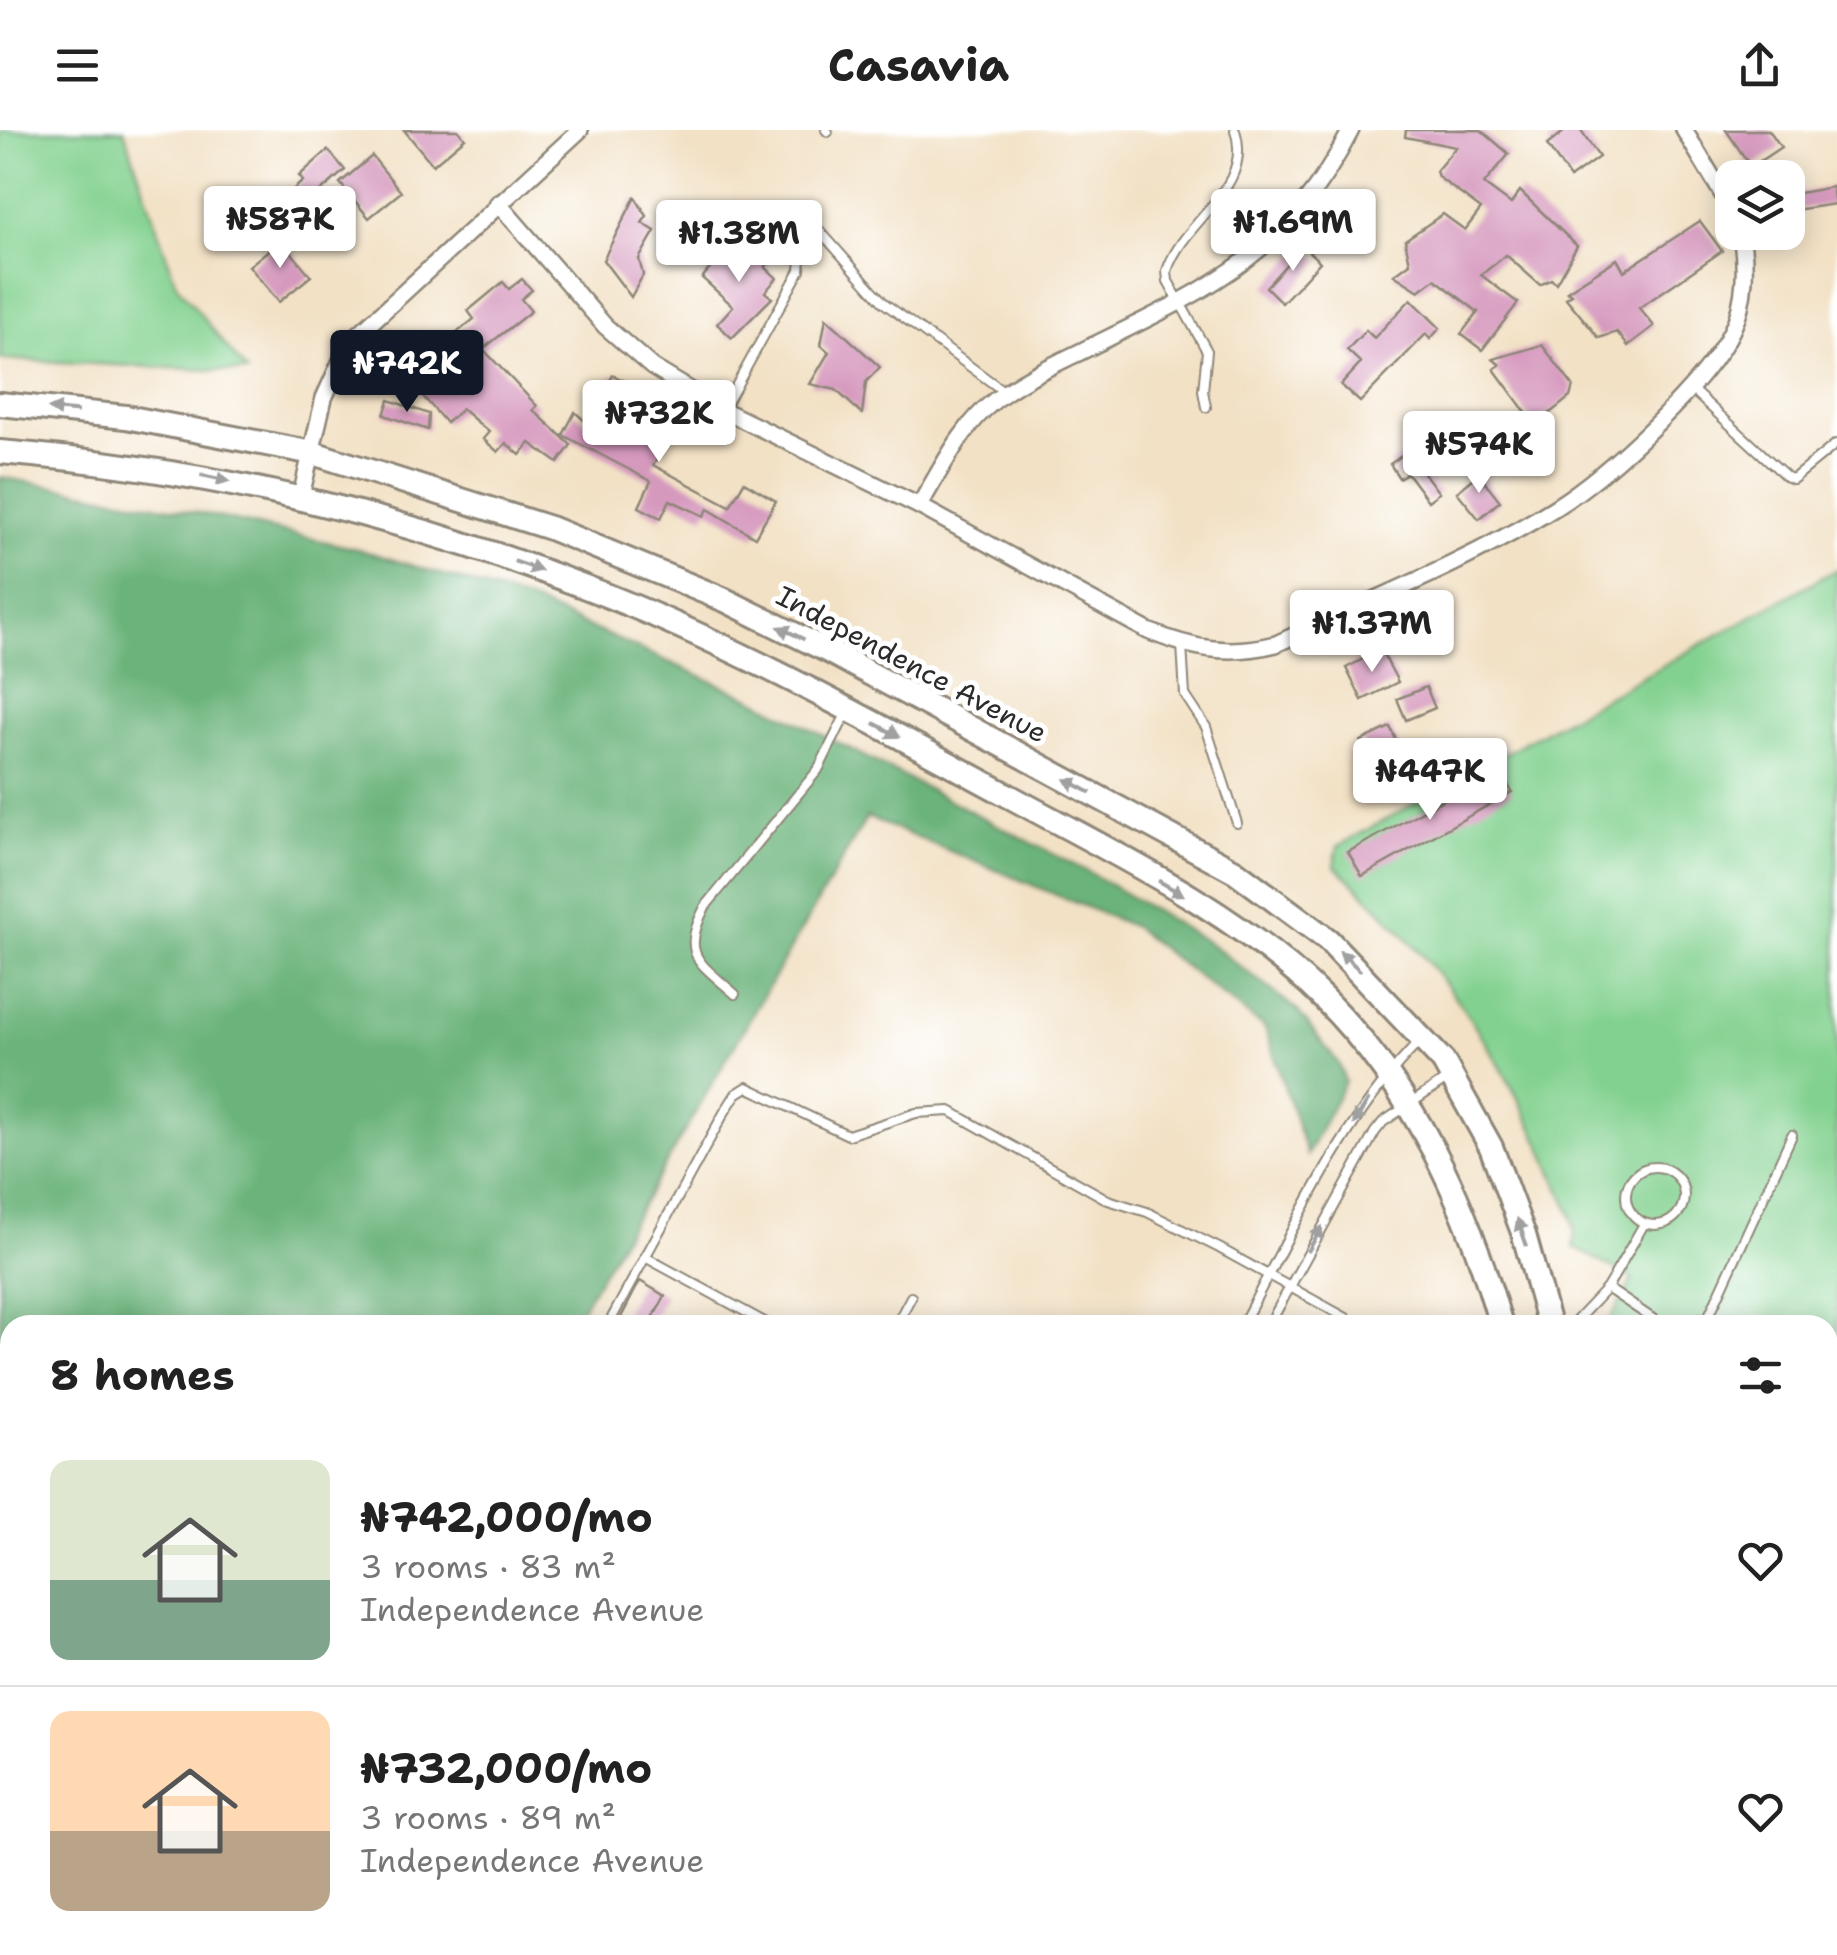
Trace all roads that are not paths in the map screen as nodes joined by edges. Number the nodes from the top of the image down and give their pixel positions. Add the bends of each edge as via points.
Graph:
1 (580, 130) edge
2 (1235, 130) edge
3 (1351, 130) edge
4 (1684, 130) edge
5 (1715, 182) edge
6 (498, 203) junction
7 (732, 224) dead end
8 (820, 231) dead end
9 (1744, 250) edge
10 (1182, 303) junction
11 (1689, 387) junction
12 (1006, 393) junction
13 (0, 404) edge
14 (1206, 407) dead end
15 (723, 410) junction
16 (1836, 444) edge
17 (0, 452) edge
18 (313, 454) junction
19 (301, 496) junction
20 (919, 506) junction
21 (1182, 645) junction
22 (848, 710) junction
23 (1237, 822) dead end
24 (736, 994) dead end
25 (1423, 1038) junction
26 (1387, 1074) junction
27 (1453, 1076) junction
28 (1407, 1106) junction
29 (1792, 1135) dead end
30 (1644, 1224) junction
31 (645, 1257) junction
32 (1269, 1276) junction
33 (1290, 1286) junction
34 (1607, 1288) junction
35 (911, 1297) dead end
36 (613, 1315) edge
37 (752, 1315) edge
38 (901, 1315) edge
39 (1248, 1315) edge
40 (1274, 1315) edge
41 (1341, 1315) edge
42 (1497, 1315) edge
43 (1547, 1315) edge
44 (1581, 1315) edge
45 (1647, 1315) edge
46 (1714, 1315) edge

1 - 6 street
2 - 10 lane via 1241,150 1232,179 1167,272
3 - 10 street via 1292,220 1246,264
4 - 5 street
6 - 15 street via 628,349
6 - 18 street via 349,343 324,398
7 - 15 lane via 770,235 801,260
8 - 12 lane via 893,310
9 - 11 street via 1732,330
10 - 12 street
10 - 14 lane via 1207,351
11 - 16 lane via 1786,478
11 - 21 street via 1627,453 1558,506 1485,546 1276,644 1242,652
12 - 20 street via 973,422
18 -> 13 main road, Independence Avenue via 126,417
15 - 20 street
17 -> 19 main road via 196,474
18 - 19 street
25 -> 18 main road, Independence Avenue via 1328,940 1235,870 830,652 550,528
19 -> 22 main road via 589,588
20 - 21 street
21 - 23 lane via 1185,695 1206,727
22 - 24 lane via 818,770 694,928 691,946 698,960
22 -> 26 main road via 1221,916 1324,998
25 - 26 lane
25 - 27 main road, Independence Avenue
26 - 28 main road
26 -> 32 lane
27 - 28 lane
43 -> 27 main road, Independence Avenue via 1491,1147
33 -> 28 lane via 1374,1132
28 - 42 main road via 1441,1157
29 - 46 lane
30 - 30 lane via 1664,1225 1681,1210 1683,1188 1671,1172 1645,1168 1628,1185 1628,1207
30 - 34 lane
31 - 32 lane via 730,1104 747,1087 848,1135 916,1113 950,1111 1108,1200 1147,1212
31 - 36 lane
31 - 37 lane
32 - 33 lane
32 - 39 lane
33 - 40 lane
33 - 41 lane
34 - 44 lane
34 - 45 lane
35 - 38 lane

